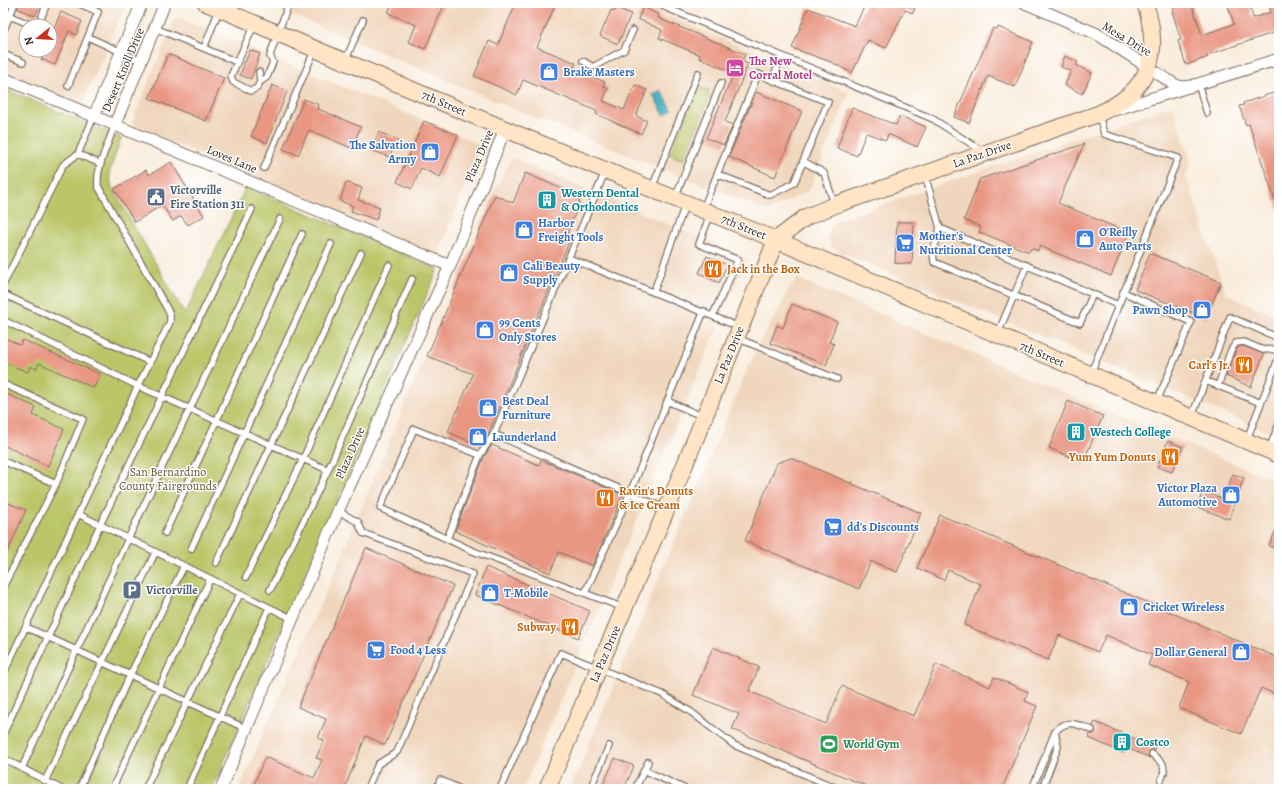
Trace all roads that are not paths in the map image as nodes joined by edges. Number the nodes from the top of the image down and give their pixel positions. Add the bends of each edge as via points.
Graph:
1 (15, 3) edge
2 (47, 3) edge
3 (78, 3) edge
4 (142, 3) edge
5 (163, 3) edge
6 (289, 3) edge
7 (655, 3) edge
8 (1025, 3) edge
9 (1145, 3) edge
10 (224, 7) edge
11 (10, 16) junction
12 (41, 18) edge
13 (18, 19) edge
14 (363, 20) dead end
15 (254, 23) junction
16 (155, 28) junction
17 (633, 30) dead end
18 (3, 32) edge
19 (278, 33) junction
20 (88, 37) junction
21 (204, 48) junction
22 (315, 49) junction
23 (121, 52) junction
24 (3, 54) edge
25 (270, 56) junction
26 (782, 56) junction
27 (1279, 59) edge
28 (264, 60) dead end
29 (141, 61) junction
30 (583, 61) dead end
31 (23, 62) dead end
32 (237, 62) junction
33 (345, 62) junction
34 (1150, 68) junction
35 (259, 72) dead end
36 (698, 73) dead end
37 (3, 78) edge
38 (772, 80) junction
39 (260, 82) junction
40 (721, 83) dead end
41 (1195, 85) junction
42 (68, 86) dead end
43 (1207, 113) dead end
44 (1098, 114) junction
45 (94, 116) junction
46 (115, 124) junction
47 (505, 129) junction
48 (985, 153) junction
49 (78, 154) junction
50 (803, 161) junction
51 (101, 164) junction
52 (264, 168) dead end
53 (606, 171) junction
54 (716, 174) junction
55 (924, 174) junction
56 (652, 189) junction
57 (680, 201) junction
58 (835, 205) junction
59 (252, 209) dead end
60 (707, 212) junction
61 (280, 219) dead end
62 (940, 228) junction
63 (302, 234) dead end
64 (776, 240) junction
65 (331, 244) dead end
66 (361, 253) dead end
67 (569, 258) junction
68 (389, 265) dead end
69 (1027, 265) junction
70 (450, 266) junction
71 (412, 279) dead end
72 (3, 285) edge
73 (654, 291) junction
74 (1123, 292) junction
75 (3, 294) edge
76 (1093, 294) junction
77 (1014, 295) junction
78 (1118, 305) junction
79 (704, 311) junction
80 (713, 315) junction
81 (3, 320) edge
82 (738, 332) junction
83 (998, 335) junction
84 (1279, 338) edge
85 (1279, 349) edge
86 (1279, 358) edge
87 (150, 362) junction
88 (1090, 375) junction
89 (837, 380) dead end
90 (1206, 381) junction
91 (3, 384) edge
92 (138, 386) junction
93 (1218, 386) junction
94 (161, 396) junction
95 (667, 401) junction
96 (1156, 403) junction
97 (1260, 403) junction
98 (190, 408) junction
99 (704, 417) junction
100 (1192, 418) junction
101 (217, 421) junction
102 (1279, 424) edge
103 (244, 433) junction
104 (494, 434) junction
105 (1246, 441) junction
106 (272, 446) junction
107 (1274, 453) edge
108 (480, 456) junction
109 (302, 459) junction
110 (3, 461) edge
111 (328, 470) junction
112 (56, 484) junction
113 (630, 493) junction
114 (666, 509) junction
115 (338, 511) junction
116 (78, 514) junction
117 (100, 525) junction
118 (165, 533) dead end
119 (128, 539) junction
120 (447, 539) junction
121 (191, 549) dead end
122 (155, 552) junction
123 (216, 563) dead end
124 (184, 566) junction
125 (246, 577) dead end
126 (210, 579) junction
127 (3, 587) edge
128 (270, 590) dead end
129 (585, 593) junction
130 (240, 594) junction
131 (269, 608) junction
132 (624, 608) junction
133 (293, 619) junction
134 (26, 627) junction
135 (48, 637) junction
136 (76, 650) junction
137 (103, 663) junction
138 (598, 670) junction
139 (3, 675) edge
140 (130, 675) junction
141 (159, 689) junction
142 (186, 702) junction
143 (219, 717) junction
144 (246, 730) junction
145 (1092, 730) dead end
146 (1055, 732) junction
147 (3, 734) edge
148 (610, 746) dead end
149 (1152, 754) dead end
150 (3, 758) edge
151 (648, 762) dead end
152 (22, 768) junction
153 (644, 770) junction
154 (1161, 780) dead end
155 (45, 781) junction
156 (61, 789) edge
157 (78, 789) edge
158 (112, 789) edge
159 (145, 789) edge
160 (187, 789) edge
161 (222, 789) edge
162 (367, 789) edge
163 (437, 789) edge
164 (460, 789) edge
165 (500, 789) edge
166 (547, 789) edge
167 (590, 789) edge
168 (635, 789) edge
169 (685, 789) edge
170 (839, 789) edge
171 (1032, 789) edge
172 (1042, 789) edge

1 - 11 lane
2 - 12 lane
3 - 20 lane via 98,12
4 - 23 street, Desert Knoll Drive
5 - 16 street, Desert Knoll Drive
6 - 19 lane
7 - 26 lane
8 - 34 street, Mesa Drive via 1097,34
9 - 34 main road via 1152,32
10 - 15 main road, 7th Street
10 - 21 lane
11 - 13 lane
11 - 18 lane
14 - 33 lane
15 - 19 main road, 7th Street
15 - 32 lane
16 - 21 lane
16 - 29 street, Desert Knoll Drive
17 - 30 lane via 624,50 593,67
19 - 22 main road, 7th Street
19 - 25 lane
20 - 23 lane
20 - 42 lane
21 - 32 lane
22 - 33 main road, 7th Street
22 - 52 lane
23 - 29 lane
23 - 45 street, Desert Knoll Drive
24 - 31 lane
25 - 28 lane
25 - 39 lane via 273,62 267,77
26 - 38 lane
26 - 48 lane via 933,119
27 - 41 street, La Paz Drive
29 - 46 street, Desert Knoll Drive
32 - 39 lane via 231,76 233,82 252,91
33 - 47 main road, 7th Street
34 - 41 street, La Paz Drive via 1181,87
34 - 44 main road, La Paz Drive via 1132,92 1118,104
35 - 39 lane
36 - 56 lane
37 - 45 street, Loves Lane
38 - 50 lane via 828,102
38 - 54 lane via 758,74
40 - 57 lane
41 - 43 lane
41 - 44 street, La Paz Drive
44 - 48 main road, La Paz Drive
44 - 74 lane via 1104,134 1178,158
45 - 46 street, Loves Lane
45 - 49 lane
46 - 51 lane
46 - 70 street, Loves Lane
47 - 53 main road, 7th Street
47 - 70 street, Plaza Drive
48 - 55 main road, La Paz Drive
49 - 51 lane
49 - 72 lane via 63,165
50 - 54 lane via 794,183 770,195
50 - 58 lane via 824,173
51 - 87 lane via 97,178 98,186 170,314 170,322
53 - 56 main road, 7th Street
53 - 67 lane
54 - 60 lane
55 - 58 main road, La Paz Drive
55 - 62 lane
56 - 57 main road, 7th Street
57 - 60 main road, 7th Street
57 - 73 lane
58 - 64 main road, La Paz Drive via 806,217
59 - 94 lane
60 - 64 main road, 7th Street
60 - 80 lane via 699,244 738,260
61 - 98 lane
62 - 69 lane
62 - 77 lane via 933,252 934,262
63 - 101 lane
64 - 82 main road, La Paz Drive
64 - 83 main road, 7th Street
65 - 103 lane
66 - 106 lane
67 - 73 lane
67 - 104 lane
68 - 109 lane
69 - 76 lane
69 - 77 lane
70 - 115 street, Plaza Drive
71 - 111 lane
73 - 79 lane
74 - 78 lane
74 - 96 lane via 1190,322
75 - 87 lane
76 - 77 lane via 1080,322
76 - 78 lane
77 - 83 lane
78 - 88 lane
79 - 80 lane
79 - 95 lane
80 - 82 lane
81 - 92 lane
82 - 89 lane
82 - 99 main road, La Paz Drive
83 - 88 main road, 7th Street
84 - 90 lane via 1230,317
85 - 93 lane via 1263,350 1244,342 1236,343
86 - 97 lane
87 - 92 lane
88 - 96 main road, 7th Street
90 - 93 lane
90 - 100 lane
91 - 112 lane via 83,419
92 - 94 lane
92 - 116 lane
93 - 97 lane
94 - 98 lane
94 - 117 lane
95 - 99 lane
95 - 113 lane
96 - 100 main road, 7th Street
97 - 105 lane
98 - 101 lane
98 - 119 lane
99 - 114 main road, La Paz Drive
100 - 105 main road, 7th Street
101 - 103 lane
101 - 118 lane
102 - 107 lane
103 - 106 lane
103 - 121 lane
104 - 108 lane
104 - 113 lane
105 - 107 main road, 7th Street
106 - 109 lane
106 - 123 lane
108 - 120 lane
108 - 120 lane via 414,429 380,508
109 - 111 lane
109 - 125 lane
110 - 112 lane
111 - 128 lane
112 - 127 lane
113 - 114 lane
113 - 129 lane
114 - 132 main road, La Paz Drive
115 - 133 street, Plaza Drive
115 - 162 lane via 358,522 363,533 473,574 397,752 378,764
116 - 117 lane
116 - 134 lane
117 - 119 lane
117 - 135 lane
119 - 122 lane
119 - 136 lane
120 - 129 lane via 473,552
122 - 124 lane
122 - 137 lane
124 - 126 lane
124 - 140 lane
126 - 130 lane
126 - 141 lane
129 - 132 lane
130 - 131 lane
130 - 142 lane
131 - 133 lane
131 - 143 lane
132 - 138 main road, La Paz Drive
133 - 144 street, Plaza Drive
134 - 135 lane
134 - 139 lane
135 - 136 lane
135 - 147 lane
136 - 137 lane
136 - 152 lane
137 - 140 lane
137 - 155 lane
138 - 165 lane via 560,653
138 - 166 main road, La Paz Drive
138 - 170 lane via 669,698 734,745
140 - 141 lane
140 - 157 lane
141 - 142 lane
141 - 158 lane
142 - 143 lane
142 - 159 lane
143 - 144 lane
143 - 160 lane
144 - 161 street, Plaza Drive
145 - 146 lane via 1074,723 1066,723
146 - 171 lane
146 - 172 lane via 1058,747
148 - 167 lane
149 - 154 lane via 1163,764
150 - 152 lane
151 - 153 lane
152 - 155 lane
153 - 168 lane
153 - 169 lane
155 - 156 lane
163 - 164 lane via 440,780

